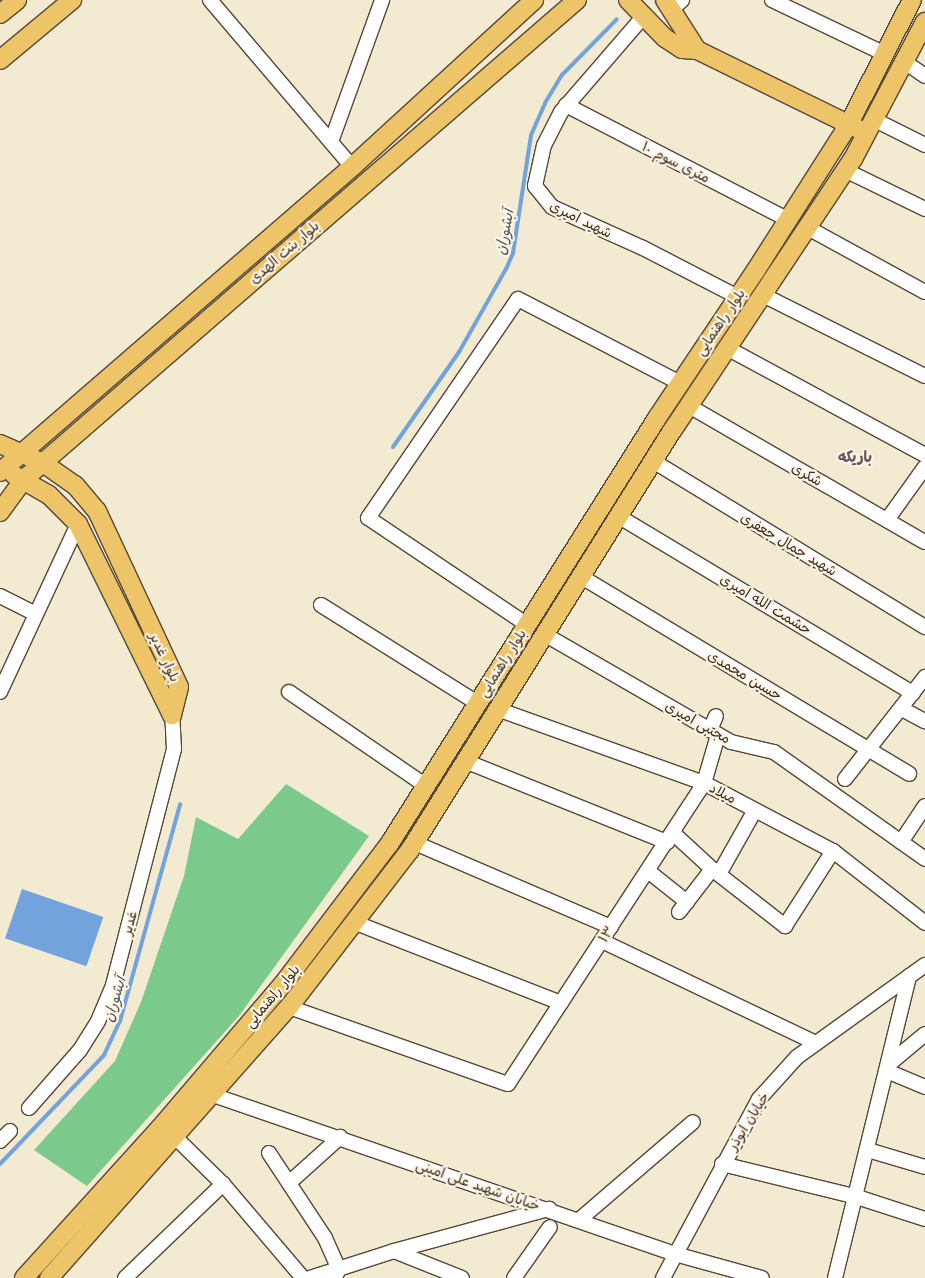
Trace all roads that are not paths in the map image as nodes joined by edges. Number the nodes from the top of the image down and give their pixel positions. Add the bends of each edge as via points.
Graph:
1 (16, 0) edge
2 (72, 0) edge
3 (210, 0) edge
4 (382, 0) edge
5 (534, 0) edge
6 (577, 0) edge
7 (628, 0) edge
8 (772, 0) edge
9 (912, 0) edge
10 (672, 3) edge
11 (0, 14) edge
12 (643, 17) junction
13 (925, 22) edge
14 (697, 50) junction
15 (885, 54) junction
16 (0, 60) edge
17 (906, 63) junction
18 (925, 76) edge
19 (566, 104) junction
20 (849, 124) junction
21 (871, 126) junction
22 (331, 142) junction
23 (925, 145) edge
24 (352, 167) junction
25 (845, 170) junction
26 (925, 210) edge
27 (787, 219) junction
28 (808, 228) junction
29 (925, 292) edge
30 (763, 295) junction
31 (736, 296) junction
32 (727, 348) junction
33 (925, 376) edge
34 (680, 383) junction
35 (689, 406) junction
36 (0, 444) edge
37 (19, 453) junction
38 (925, 455) edge
39 (653, 461) junction
40 (43, 463) junction
41 (925, 467) edge
42 (1, 470) edge
43 (24, 480) junction
44 (0, 512) edge
45 (618, 516) junction
46 (887, 520) junction
47 (78, 524) junction
48 (925, 542) edge
49 (580, 576) junction
50 (0, 596) edge
51 (321, 605) dead end
52 (36, 614) junction
53 (526, 624) junction
54 (925, 627) edge
55 (544, 634) junction
56 (925, 677) edge
57 (0, 692) edge
58 (289, 692) dead end
59 (913, 693) junction
60 (477, 703) junction
61 (497, 709) junction
62 (902, 710) junction
63 (172, 715) junction
64 (716, 716) dead end
65 (925, 721) edge
66 (714, 732) junction
67 (869, 749) junction
68 (465, 761) junction
69 (909, 774) dead end
70 (845, 779) dead end
71 (704, 783) junction
72 (425, 785) junction
73 (925, 806) edge
74 (755, 810) junction
75 (670, 838) junction
76 (901, 842) junction
77 (414, 843) junction
78 (833, 851) junction
79 (925, 859) edge
80 (648, 871) junction
81 (716, 872) junction
82 (356, 923) junction
83 (925, 924) edge
84 (610, 927) junction
85 (602, 941) junction
86 (925, 965) edge
87 (909, 976) junction
88 (561, 1003) junction
89 (289, 1007) junction
90 (925, 1034) edge
91 (816, 1043) junction
92 (888, 1067) junction
93 (198, 1083) junction
94 (925, 1087) edge
95 (213, 1094) junction
96 (29, 1108) dead end
97 (693, 1122) dead end
98 (176, 1137) junction
99 (340, 1137) junction
100 (868, 1150) junction
101 (269, 1153) dead end
102 (722, 1164) junction
103 (925, 1167) edge
104 (289, 1183) junction
105 (223, 1184) junction
106 (857, 1197) junction
107 (549, 1210) junction
108 (925, 1219) edge
109 (579, 1220) junction
110 (550, 1227) dead end
111 (394, 1251) junction
112 (675, 1254) junction
113 (337, 1274) edge
114 (24, 1278) edge
115 (49, 1278) edge
116 (125, 1278) edge
117 (302, 1278) edge
118 (310, 1278) edge
119 (462, 1278) edge
120 (514, 1278) edge
121 (663, 1278) edge
122 (762, 1278) edge
123 (835, 1278) edge

1 - 11 main road
2 - 16 main road
3 - 22 street
4 - 22 street
5 - 24 main road, بلوار بنت الهدی
6 - 40 main road, بلوار بنت الهدی
7 - 12 main road
8 - 15 street
9 - 15 main road, بلوار راهنمایی
10 - 14 main road
12 - 14 main road via 682,49
12 - 19 street, شهید امیری
13 - 17 main road, بلوار راهنمایی
14 - 20 main road
15 - 20 main road, بلوار راهنمایی
17 - 18 street
17 - 21 main road, بلوار راهنمایی
19 - 27 street, ۱۰ متری سوم
19 - 31 street, شهید امیری via 550,130 536,174 535,186 542,198 552,207 643,248
20 - 21 main road
20 - 27 main road, بلوار راهنمایی
21 - 23 street
21 - 25 main road, بلوار راهنمایی
22 - 24 street
24 - 37 main road, بلوار بنت الهدی
25 - 26 street
25 - 28 main road, بلوار راهنمایی
27 - 31 main road, بلوار راهنمایی
28 - 29 street
28 - 30 main road, بلوار راهنمایی
30 - 32 main road, بلوار راهنمایی
30 - 33 street
31 - 34 main road, بلوار راهنمایی
32 - 35 main road, بلوار راهنمایی
32 - 38 street
34 - 53 main road, بلوار راهنمایی
34 - 53 street via 518,299 368,518
35 - 39 main road, بلوار راهنمایی
35 - 46 street, شکری
36 - 37 main road, بلوار غدیر
37 - 40 main road, بلوار غدیر
37 - 42 main road, بلوار بنت الهدی
39 - 45 main road, بلوار راهنمایی
39 - 54 street, شهید جمال جعفری
40 - 43 main road, بلوار بنت الهدی
40 - 63 main road, بلوار غدیر via 75,485 97,511 179,686
41 - 46 street
42 - 43 main road, بلوار غدیر
43 - 44 main road, بلوار بنت الهدی
43 - 47 main road, بلوار غدیر via 49,495
45 - 49 main road, بلوار راهنمایی
45 - 59 street, حشمت الله امیری
46 - 48 street, شکری
47 - 52 street
47 - 63 main road, بلوار غدیر
49 - 55 main road, بلوار راهنمایی
49 - 67 street, حسین محمدی
50 - 52 street
51 - 60 street
52 - 57 street
53 - 60 main road, بلوار راهنمایی
55 - 61 main road, بلوار راهنمایی
55 - 66 street, مجتبی امیری
56 - 59 street
58 - 72 street
59 - 62 street
60 - 72 main road, بلوار راهنمایی
61 - 68 main road, بلوار راهنمایی
61 - 71 street, میلاد
62 - 65 street
62 - 67 street
63 - 96 street, غدیر via 174,749 113,985 98,1021 80,1050
64 - 66 street, ۱۳
66 - 71 street, ۱۳
66 - 76 street, مجتبی امیری via 731,742 774,752
67 - 69 street, حسین محمدی
67 - 70 street
68 - 75 street
68 - 77 main road, بلوار راهنمایی
71 - 74 street, میلاد
71 - 75 street, ۱۳
72 - 93 main road, بلوار راهنمایی via 390,844 334,920
73 - 76 street
74 - 78 street, میلاد
74 - 81 street
75 - 80 street, ۱۳
75 - 81 street
76 - 79 street, مجتبی امیری
77 - 82 main road, بلوار راهنمایی
77 - 84 street
78 - 81 street via 785,926
78 - 83 street, میلاد
80 - 81 street via 683,907
80 - 84 street, ۱۳
82 - 88 street
82 - 89 main road, بلوار راهنمایی
84 - 85 street, ۱۳
85 - 88 street, ۱۳
85 - 91 street
86 - 87 street, خیابان ابوذر
87 - 91 street, خیابان ابوذر
87 - 92 street
88 - 89 street, ۱۳ via 508,1084
89 - 95 main road, بلوار راهنمایی
90 - 92 street
91 - 102 street, خیابان ابوذر via 797,1057 758,1099
92 - 94 street
92 - 100 street
93 - 95 street, خیابان شهید علی امینی
93 - 114 main road, بلوار راهنمایی
95 - 98 main road, بلوار راهنمایی
95 - 99 street, خیابان شهید علی امینی
97 - 109 street
98 - 105 street
98 - 115 main road, بلوار راهنمایی
99 - 104 street
99 - 107 street, خیابان شهید علی امینی
100 - 103 street
100 - 106 street
101 - 104 street
102 - 106 street
102 - 112 street, خیابان ابوذر
104 - 113 street via 325,1238
105 - 116 street
105 - 117 street
106 - 108 street
106 - 123 street
107 - 109 street, خیابان شهید علی امینی
107 - 111 street
109 - 112 street, خیابان شهید علی امینی
110 - 120 street
111 - 113 street
111 - 119 street
112 - 121 street, خیابان ابوذر
112 - 122 street, خیابان شهید علی امینی
113 - 118 street

